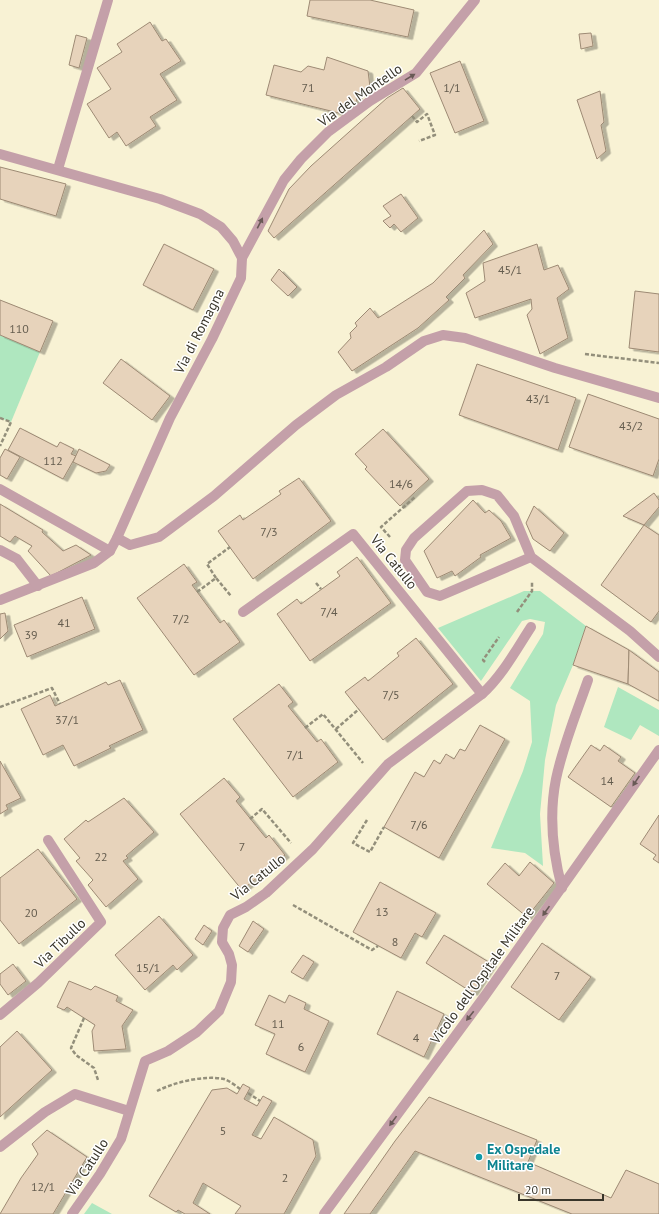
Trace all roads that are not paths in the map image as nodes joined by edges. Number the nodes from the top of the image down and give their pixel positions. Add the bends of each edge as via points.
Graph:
1 (108, 0) edge
2 (475, 0) edge
3 (0, 154) edge
4 (58, 170) junction
5 (242, 258) junction
6 (659, 398) edge
7 (0, 489) edge
8 (117, 538) junction
9 (0, 550) edge
10 (110, 551) junction
11 (531, 557) junction
12 (38, 586) junction
13 (0, 600) edge
14 (243, 612) road end
15 (531, 628) dead end
16 (659, 657) edge
17 (588, 680) dead end
18 (482, 694) junction
19 (659, 750) edge
20 (48, 840) dead end
21 (562, 888) junction
22 (0, 1015) edge
23 (129, 1111) junction
24 (0, 1147) edge
25 (72, 1214) edge
26 (324, 1214) edge

1 - 4 street
5 -> 2 street, Via del Montello via 284,180 301,159 328,132 416,73
3 - 4 street
4 - 5 street via 160,199 200,214 221,227 233,241
5 - 8 street, Via di Romagna via 241,278 170,418
6 - 8 street via 555,368 465,338 443,335 424,341 386,368 336,396 285,434 214,496 159,537 130,546
7 - 10 street
8 - 10 street, Via di Romagna
9 - 12 street via 17,559
10 - 12 street, Via di Romagna via 94,563
11 - 11 street via 514,516 496,495 482,490 468,491 414,538 406,550 405,560 427,592 440,596
11 - 16 street via 630,631
12 - 13 street, Via di Romagna
14 - 18 street, Via Catullo via 353,534
15 - 18 street, Via Catullo via 491,686
17 - 21 street via 556,779 553,818 557,870
18 - 23 street, Via Catullo via 388,764 304,858 266,893 246,908 230,915 223,928 222,942 232,965 231,982 219,1011 197,1032 145,1061
19 -> 21 street, Vicolo dell'Ospitale Militare
20 - 22 street, Via Tibullo via 101,922 38,983
21 -> 26 street, Vicolo dell'Ospitale Militare
23 - 24 street via 75,1094 45,1112
23 - 25 street, Via Catullo via 122,1139

